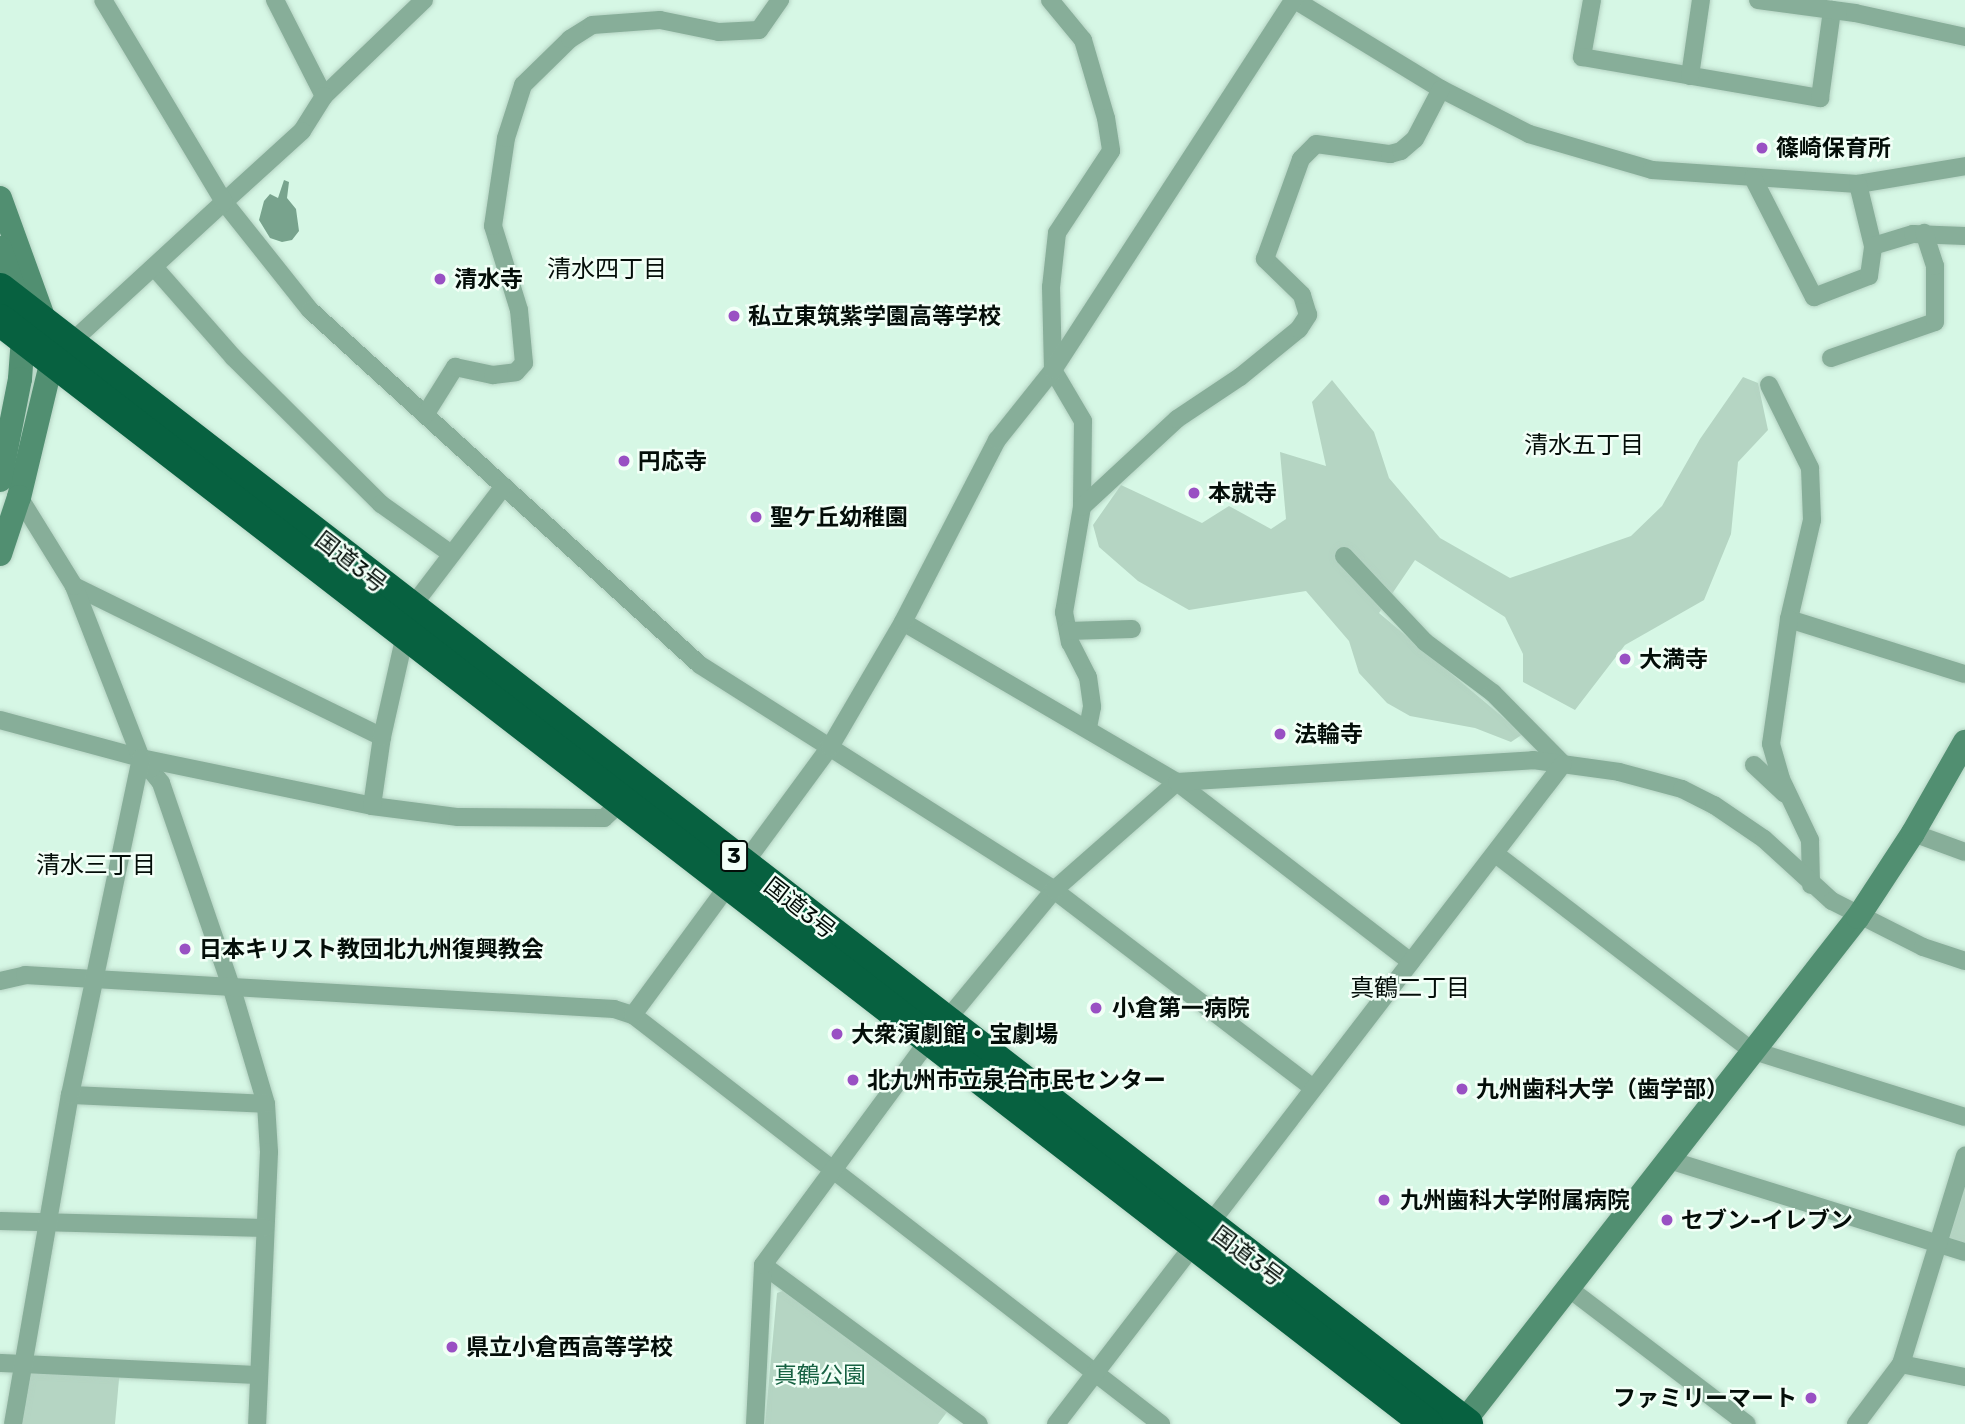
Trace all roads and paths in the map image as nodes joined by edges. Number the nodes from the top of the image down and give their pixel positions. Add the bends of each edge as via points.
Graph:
1 (103, 0) edge
2 (275, 0) edge
3 (424, 0) edge
4 (780, 0) edge
5 (1050, 0) edge
6 (1294, 0) edge
7 (1592, 0) edge
8 (1702, 0) edge
9 (1758, 0) edge
10 (1853, 6) edge
11 (1832, 10) junction
12 (1965, 37) edge
13 (1690, 76) junction
14 (1441, 89) junction
15 (324, 96) junction
16 (1965, 166) edge
17 (1753, 178) junction
18 (1858, 184) junction
19 (0, 198) edge
20 (224, 202) junction
21 (1924, 233) junction
22 (1965, 236) edge
23 (1873, 246) junction
24 (0, 248) edge
25 (154, 267) junction
26 (43, 336) edge
27 (1831, 358) dead end
28 (1053, 370) junction
29 (1769, 385) dead end
30 (44, 398) junction
31 (425, 415) junction
32 (4, 476) edge
33 (503, 486) junction
34 (1082, 507) junction
35 (450, 553) junction
36 (0, 554) edge
37 (1344, 556) dead end
38 (74, 586) junction
39 (1789, 619) junction
40 (407, 621) junction
41 (903, 622) junction
42 (1132, 629) dead end
43 (1068, 631) junction
44 (1965, 674) edge
45 (0, 720) edge
46 (1088, 727) junction
47 (382, 737) junction
48 (1965, 742) edge
49 (830, 747) junction
50 (141, 758) junction
51 (1563, 764) junction
52 (1754, 765) dead end
53 (1177, 782) junction
54 (1790, 798) junction
55 (621, 802) junction
56 (372, 806) junction
57 (1913, 833) junction
58 (1965, 852) edge
59 (1497, 855) junction
60 (737, 875) junction
61 (1811, 885) junction
62 (1054, 890) junction
63 (1858, 917) junction
64 (1965, 961) edge
65 (1410, 962) junction
66 (0, 981) edge
67 (93, 982) junction
68 (232, 989) junction
69 (633, 1015) junction
70 (938, 1031) junction
71 (1751, 1050) junction
72 (1312, 1088) junction
73 (71, 1095) junction
74 (267, 1104) junction
75 (1965, 1117) edge
76 (1965, 1156) edge
77 (1666, 1159) junction
78 (833, 1169) junction
79 (50, 1220) junction
80 (0, 1221) edge
81 (265, 1228) junction
82 (1201, 1235) junction
83 (1940, 1244) junction
84 (1965, 1252) edge
85 (763, 1265) junction
86 (1567, 1286) junction
87 (0, 1363) edge
88 (1901, 1364) junction
89 (24, 1366) junction
90 (1095, 1374) junction
91 (258, 1375) junction
92 (1965, 1377) edge
93 (1464, 1423) edge
94 (13, 1424) edge
95 (257, 1424) edge
96 (755, 1424) edge
97 (979, 1424) edge
98 (1056, 1424) edge
99 (1161, 1424) edge
100 (1427, 1424) edge
101 (1747, 1424) edge
102 (1856, 1424) edge

1 - 20 street
2 - 15 street
3 - 15 street
4 - 31 street via 759,30 719,32 660,20 592,25 570,39 523,85 506,138 493,226 519,310 524,363 516,372 493,375 455,367
5 - 28 street via 1083,40 1107,118 1111,151 1058,233 1051,286
6 - 14 street
6 - 28 street
7 - 13 street via 1582,57
8 - 13 street
9 - 11 street
10 - 11 street
10 - 12 street
11 - 13 street via 1820,98
14 - 17 street via 1529,134 1652,170
14 - 34 street via 1415,139 1401,151 1390,154 1316,144 1301,159 1265,258 1302,295 1308,315 1299,329 1240,377 1177,419
15 - 20 street via 302,131
16 - 18 street
17 - 18 street
17 - 23 street via 1814,297 1869,276
18 - 23 street
19 - 26 street
20 - 25 street
20 - 31 street via 310,310
21 - 22 street
21 - 23 street
21 - 27 street via 1935,266 1934,322
24 - 26 street
25 - 26 street
25 - 35 street via 233,357 372,495
26 - 30 street
26 - 30 street via 61,384
26 - 32 street via 21,443
26 - 32 street via 20,379
26 - 40 highway, 国道3号 / 3
28 - 34 street via 1083,421
28 - 41 street via 997,440
29 - 39 street via 1810,468 1812,520
30 - 32 street
31 - 33 street
32 - 36 street
32 - 38 street
33 - 35 street
33 - 49 street via 700,665
34 - 43 street via 1066,595
35 - 40 street
37 - 51 street via 1425,642 1493,694
38 - 47 street
38 - 50 street
39 - 44 street
39 - 54 street via 1771,744
40 - 47 street
40 - 55 highway, 国道3号 / 3
40 - 60 highway, 国道3号 / 3
41 - 46 street
41 - 49 street
42 - 43 street
43 - 46 street via 1088,677 1092,707
45 - 50 street
46 - 53 street
47 - 56 street
48 - 57 street
49 - 60 street
49 - 62 street
50 - 56 street
50 - 67 street
50 - 68 street via 161,783
51 - 53 street via 1533,760
51 - 59 street
51 - 61 street via 1619,772 1682,789 1764,839
52 - 54 street
53 - 62 street
53 - 65 street
54 - 61 street via 1810,840
55 - 56 street via 604,818 458,817
55 - 60 highway, 国道3号 / 3
57 - 58 street
57 - 63 street
59 - 65 street
59 - 71 street
60 - 69 street
60 - 70 highway, 国道3号 / 3
61 - 63 street
62 - 70 street
62 - 72 street
63 - 64 street
63 - 71 street
65 - 72 street
66 - 67 street via 25,975
67 - 68 street
67 - 73 street
68 - 69 street via 614,1009
68 - 74 street
69 - 78 street
70 - 78 street
70 - 82 highway, 国道3号 / 3
71 - 75 street
71 - 77 street
72 - 82 street
73 - 74 street
73 - 79 street
74 - 81 street
76 - 83 street
77 - 83 street
77 - 86 street
78 - 85 street
78 - 90 street
79 - 80 street
79 - 81 street
79 - 89 street
81 - 91 street
82 - 90 street
82 - 93 highway, 国道3号 / 3
82 - 100 highway, 国道3号 / 3
83 - 84 street
83 - 88 street
85 - 96 street
85 - 97 street
86 - 93 street
86 - 101 street
87 - 89 street
88 - 92 street
88 - 102 street
89 - 91 street
89 - 94 street
90 - 98 street
90 - 99 street
91 - 95 street

